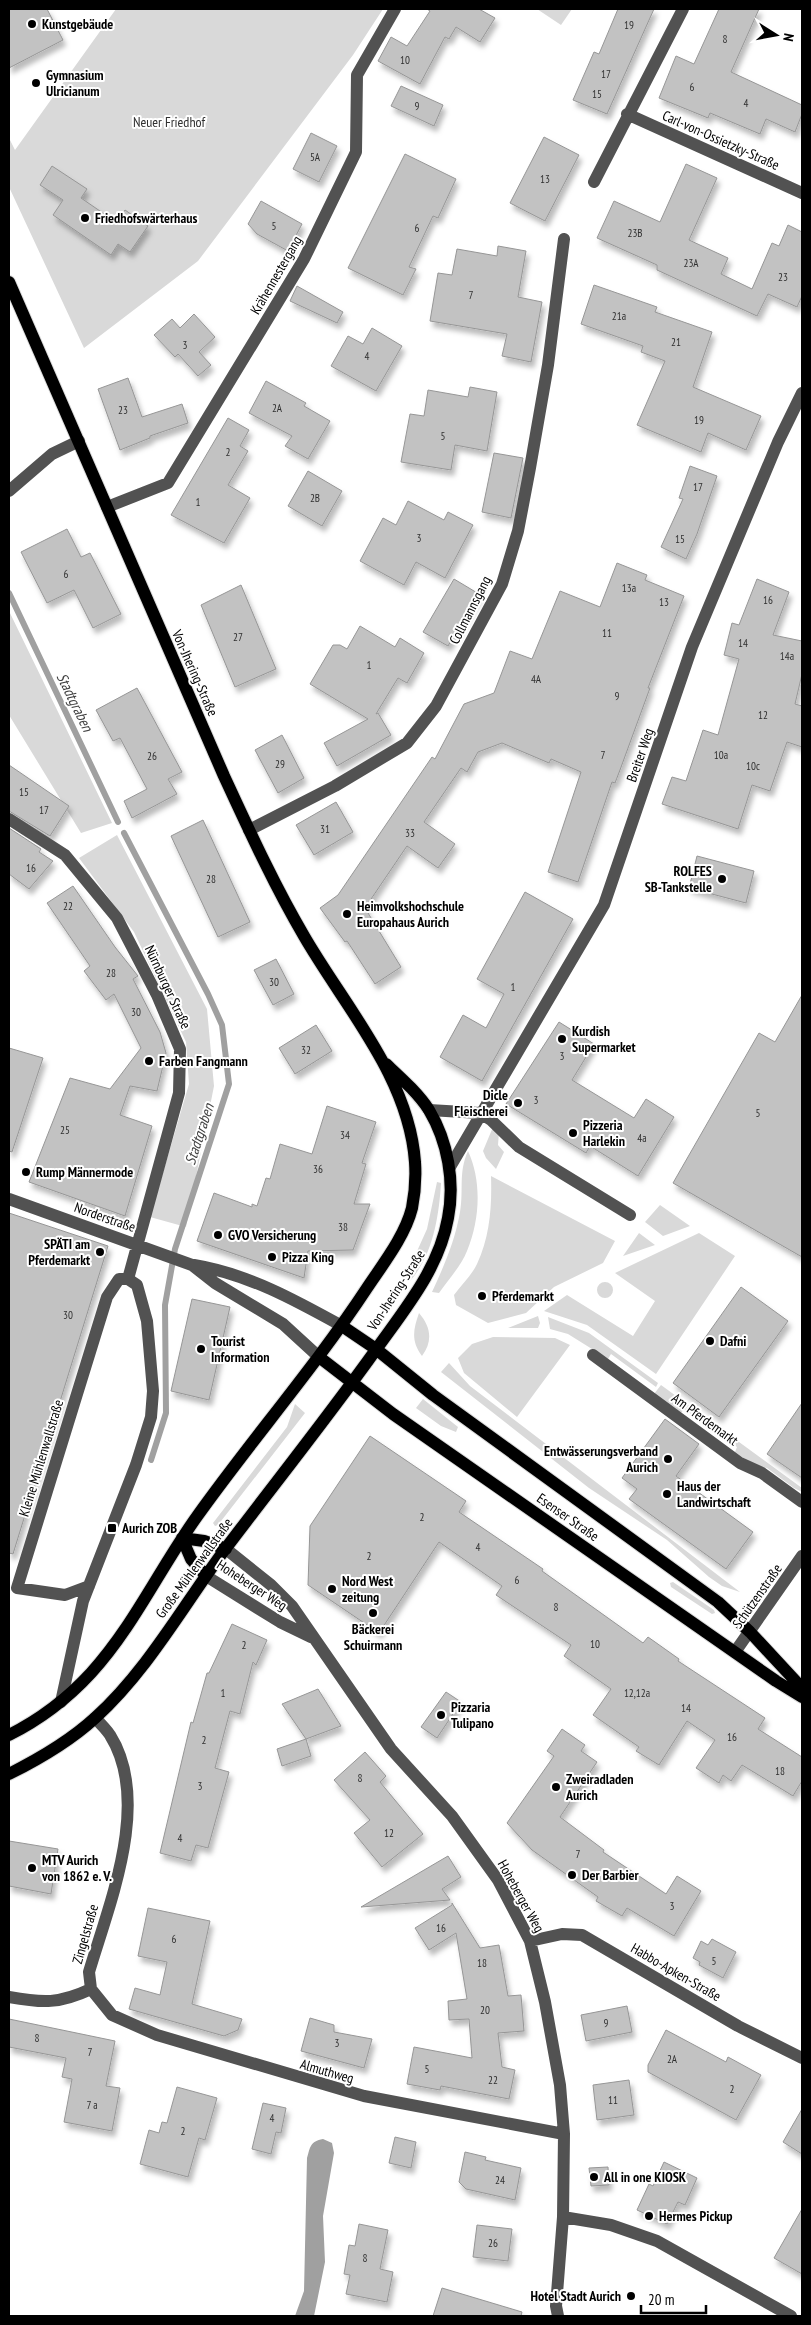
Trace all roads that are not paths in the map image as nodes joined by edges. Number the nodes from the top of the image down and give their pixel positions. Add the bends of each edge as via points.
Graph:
1 (395, 9) edge
2 (683, 9) edge
3 (627, 114) junction
4 (594, 182) dead end
5 (802, 193) edge
6 (564, 239) dead end
7 (9, 282) edge
8 (802, 393) edge
9 (79, 441) junction
10 (9, 491) edge
11 (107, 507) junction
12 (9, 819) edge
13 (249, 830) junction
14 (383, 1060) junction
15 (429, 1110) junction
16 (480, 1113) junction
17 (450, 1167) junction
18 (9, 1199) edge
19 (630, 1215) dead end
20 (138, 1245) junction
21 (190, 1264) junction
22 (128, 1279) junction
23 (342, 1326) junction
24 (376, 1349) junction
25 (593, 1355) dead end
26 (319, 1357) junction
27 (352, 1383) junction
28 (802, 1502) edge
29 (182, 1538) junction
30 (226, 1548) junction
31 (802, 1556) edge
32 (206, 1576) junction
33 (89, 1586) junction
34 (13, 1587) edge
35 (750, 1632) junction
36 (312, 1636) junction
37 (735, 1652) junction
38 (802, 1688) edge
39 (802, 1697) edge
40 (61, 1702) junction
41 (95, 1718) junction
42 (9, 1735) edge
43 (9, 1774) edge
44 (530, 1941) junction
45 (93, 1994) junction
46 (9, 1997) edge
47 (802, 2058) edge
48 (564, 2134) junction
49 (563, 2217) junction
50 (558, 2316) edge
51 (791, 2316) edge

1 - 11 street, Krähennestergang via 357,75 356,152 304,259 168,483
2 - 3 street
3 - 4 street
3 - 5 street, Carl-von-Ossietzky-Straße
6 - 13 street, Collmannsgang via 548,364 530,468 518,531 502,584 436,706 407,743 335,786
7 - 9 main road, Von-Jhering-Straße
8 - 16 street, Breiter Weg via 778,442 692,647 604,905
9 - 10 street via 52,454
9 - 11 main road, Von-Jhering-Straße
11 - 13 main road, Von-Jhering-Straße
12 - 20 street, Nürnburger Straße via 65,855 117,918 158,995 180,1049 179,1094
13 - 14 main road, Von-Jhering-Straße via 317,959
14 - 15 main road, Von-Jhering-Straße
14 - 23 main road, Von-Jhering-Straße via 412,1136 415,1163 412,1209 395,1244
15 - 16 street
15 - 17 main road, Von-Jhering-Straße
16 - 17 street, Breiter Weg
16 - 19 street via 492,1120 519,1147
17 - 24 main road, Von-Jhering-Straße via 448,1219 436,1257 413,1298
18 - 20 street, Norderstraße
20 - 21 street, Norderstraße
20 - 22 street
21 - 23 street, Norderstraße via 255,1282
21 - 26 street, Norderstraße via 283,1324
22 - 33 street via 137,1284 147,1321 153,1391 151,1417
22 - 34 street, Kleine Mühlenwallstraße via 119,1280 107,1297
23 - 24 main road, Esenser Straße
23 - 26 main road, Große Mühlenwallstraße
24 - 27 main road, Große Mühlenwallstraße
24 - 35 main road, Esenser Straße via 433,1395 718,1602
25 - 28 street, Am Pferdemarkt via 740,1463 762,1473
26 - 27 main road, Esenser Straße
26 - 29 main road, Große Mühlenwallstraße
27 - 30 main road, Große Mühlenwallstraße
27 - 37 main road, Esenser Straße
29 - 30 main road, Hoheberger Weg via 204,1540
29 - 32 main road, Hoheberger Weg via 191,1559
29 - 40 main road, Große Mühlenwallstraße via 117,1641
30 - 32 main road, Große Mühlenwallstraße
30 - 36 street, Hoheberger Weg via 292,1606
31 - 35 street, Schützenstraße
32 - 36 street, Hoheberger Weg via 280,1622
32 - 41 main road, Große Mühlenwallstraße via 153,1651
33 - 34 street, Kleine Mühlenwallstraße via 65,1595
33 - 40 street via 66,1668
35 - 37 street, Schützenstraße
35 - 38 main road, Esenser Straße
36 - 44 street, Hoheberger Weg via 391,1749 452,1816 498,1880
37 - 39 main road, Esenser Straße
40 - 42 main road, Große Mühlenwallstraße
41 - 43 main road, Große Mühlenwallstraße via 35,1761
41 - 45 street, Zingelstraße via 110,1735 125,1772 128,1809 126,1849 90,1972
44 - 47 street, Habbo-Apken-Straße via 562,1934 582,1935 738,2026
44 - 48 street, Hoheberger Weg via 547,2011 560,2085
45 - 46 street via 50,2003
45 - 48 street, Almuthweg via 112,2015 157,2035 258,2067 364,2096
48 - 49 street, Hoheberger Weg
49 - 50 street, Hoheberger Weg via 556,2306
49 - 51 street via 611,2225 657,2241

